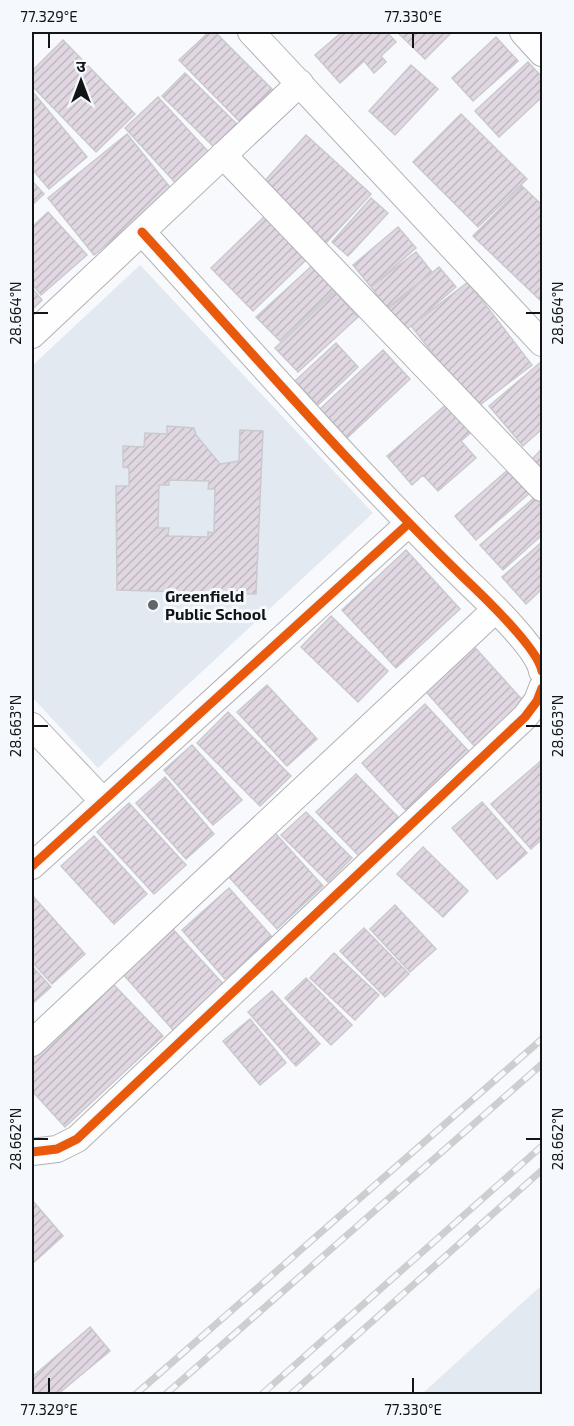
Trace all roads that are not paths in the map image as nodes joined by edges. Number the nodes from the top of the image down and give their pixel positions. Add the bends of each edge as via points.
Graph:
1 (251, 32) edge
2 (523, 32) edge
3 (543, 52) edge
4 (300, 83) junction
5 (223, 155) junction
6 (142, 232) junction
7 (32, 335) edge
8 (543, 343) edge
9 (543, 488) edge
10 (408, 524) junction
11 (496, 609) junction
12 (543, 671) edge
13 (543, 688) edge
14 (32, 726) edge
15 (103, 801) junction
16 (32, 866) edge
17 (32, 1043) edge
18 (32, 1152) edge

1 - 4 street
2 - 3 street
4 - 5 street
4 - 8 street
5 - 6 street
5 - 9 street
6 - 7 street
6 - 10 street
10 - 11 street
10 - 15 street
11 - 12 street via 533,652
11 - 17 street
13 - 18 street via 525,717 77,1139 57,1149
14 - 15 street
15 - 16 street

